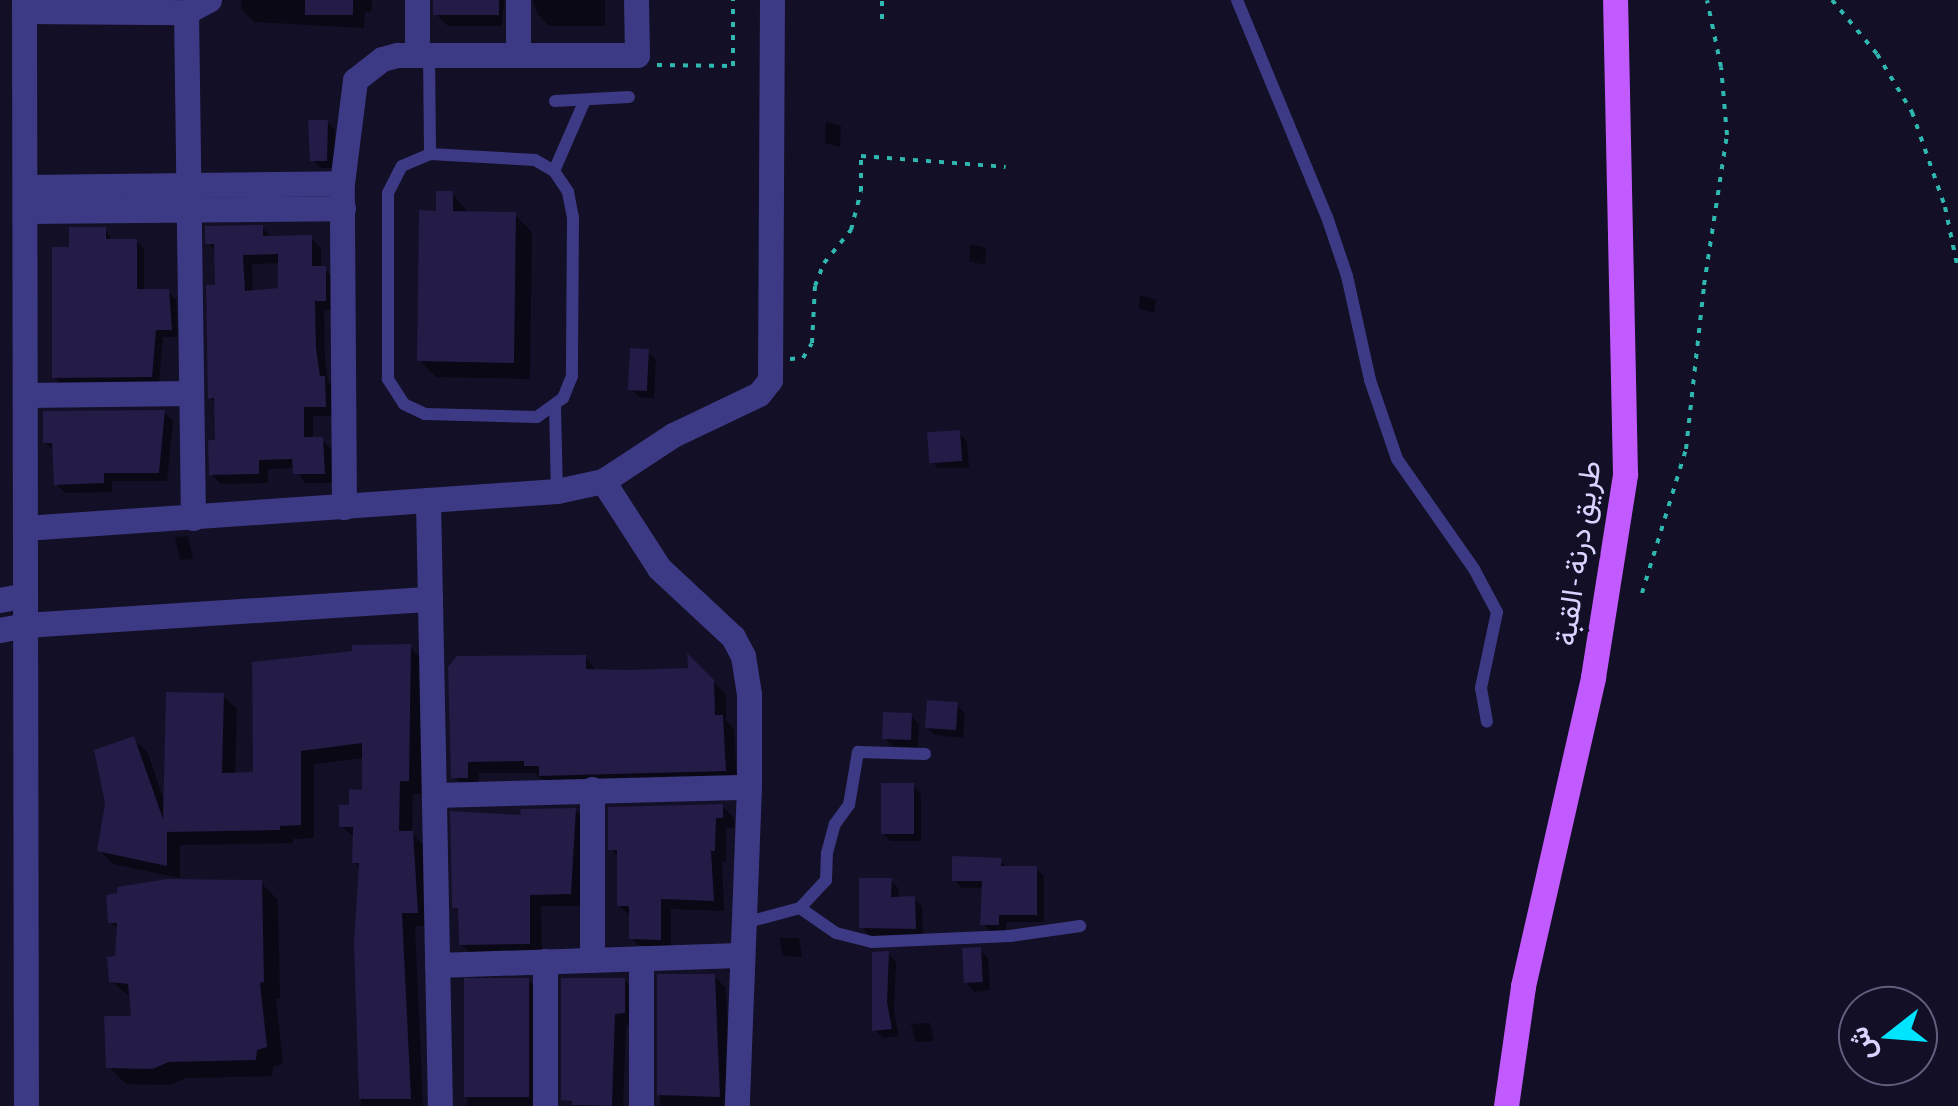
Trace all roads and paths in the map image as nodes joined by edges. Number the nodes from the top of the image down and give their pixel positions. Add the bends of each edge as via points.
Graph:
1 (417, 0) edge
2 (518, 0) edge
3 (636, 0) edge
4 (733, 0) edge
5 (772, 0) edge
6 (882, 0) edge
7 (1237, 0) edge
8 (1614, 0) edge
9 (1706, 0) edge
10 (1832, 0) edge
11 (24, 6) edge
12 (198, 6) edge
13 (882, 20) dead end
14 (423, 54) junction
15 (518, 54) junction
16 (637, 55) junction
17 (630, 97) dead end
18 (585, 100) junction
19 (556, 101) dead end
20 (430, 154) junction
21 (1006, 167) dead end
22 (554, 171) junction
23 (343, 196) junction
24 (25, 198) junction
25 (188, 198) junction
26 (1958, 269) edge
27 (770, 362) junction
28 (191, 393) junction
29 (25, 395) junction
30 (555, 406) junction
31 (603, 481) junction
32 (557, 491) junction
33 (428, 500) junction
34 (344, 507) junction
35 (193, 518) junction
36 (25, 528) junction
37 (1642, 593) dead end
38 (12, 598) edge
39 (430, 599) junction
40 (12, 628) edge
41 (1487, 721) dead end
42 (925, 754) dead end
43 (749, 787) junction
44 (592, 789) junction
45 (434, 795) junction
46 (800, 908) junction
47 (742, 923) junction
48 (1080, 926) dead end
49 (740, 956) junction
50 (641, 958) junction
51 (592, 960) junction
52 (545, 962) junction
53 (437, 965) junction
54 (26, 1106) edge
55 (440, 1106) edge
56 (545, 1106) edge
57 (641, 1106) edge
58 (737, 1106) edge
59 (1506, 1106) edge

1 - 14 street
2 - 15 street
3 - 16 street
4 - 16 path via 733,66 645,65
5 - 27 street
6 - 13 path
7 - 41 lane via 1328,216 1370,380 1398,459 1497,612 1481,688
8 - 59 main road, طريق درنة - القبة via 1625,474 1592,677 1523,986
9 - 37 path via 1727,135 1686,450
10 - 26 path via 1877,54 1912,112
11 - 12 street
11 - 24 street
12 - 25 street
14 - 15 street
14 - 20 lane
14 - 23 street via 382,59 355,80
15 - 16 street
17 - 18 lane
18 - 19 lane
18 - 22 lane
20 - 22 lane via 524,157
20 - 30 lane via 402,166 388,193 386,368 392,388 404,404 436,416 526,419
21 - 27 path via 862,156 851,230 815,286 812,344 803,358
22 - 30 lane via 573,217 572,376
23 - 25 street
23 - 34 street
24 - 25 street
24 - 29 street
25 - 28 street
27 - 31 street via 770,380 760,394 673,435
28 - 29 street
28 - 35 street
29 - 36 street
30 - 32 lane
31 - 32 street
31 - 43 street via 659,568 740,645 750,694
32 - 33 street
33 - 34 street
33 - 39 street
34 - 35 street
35 - 36 street
36 - 38 street
38 - 40 street
39 - 40 street
39 - 45 street
40 - 54 street
42 - 46 lane via 858,752 850,806 827,853 826,880
43 - 44 street
43 - 47 street
44 - 45 street
44 - 51 street
45 - 53 street
46 - 47 lane
46 - 48 lane via 836,933 872,942
47 - 49 street
49 - 50 street
49 - 58 street
50 - 51 street
50 - 57 street
51 - 52 street
52 - 53 street
52 - 56 street
53 - 55 street

